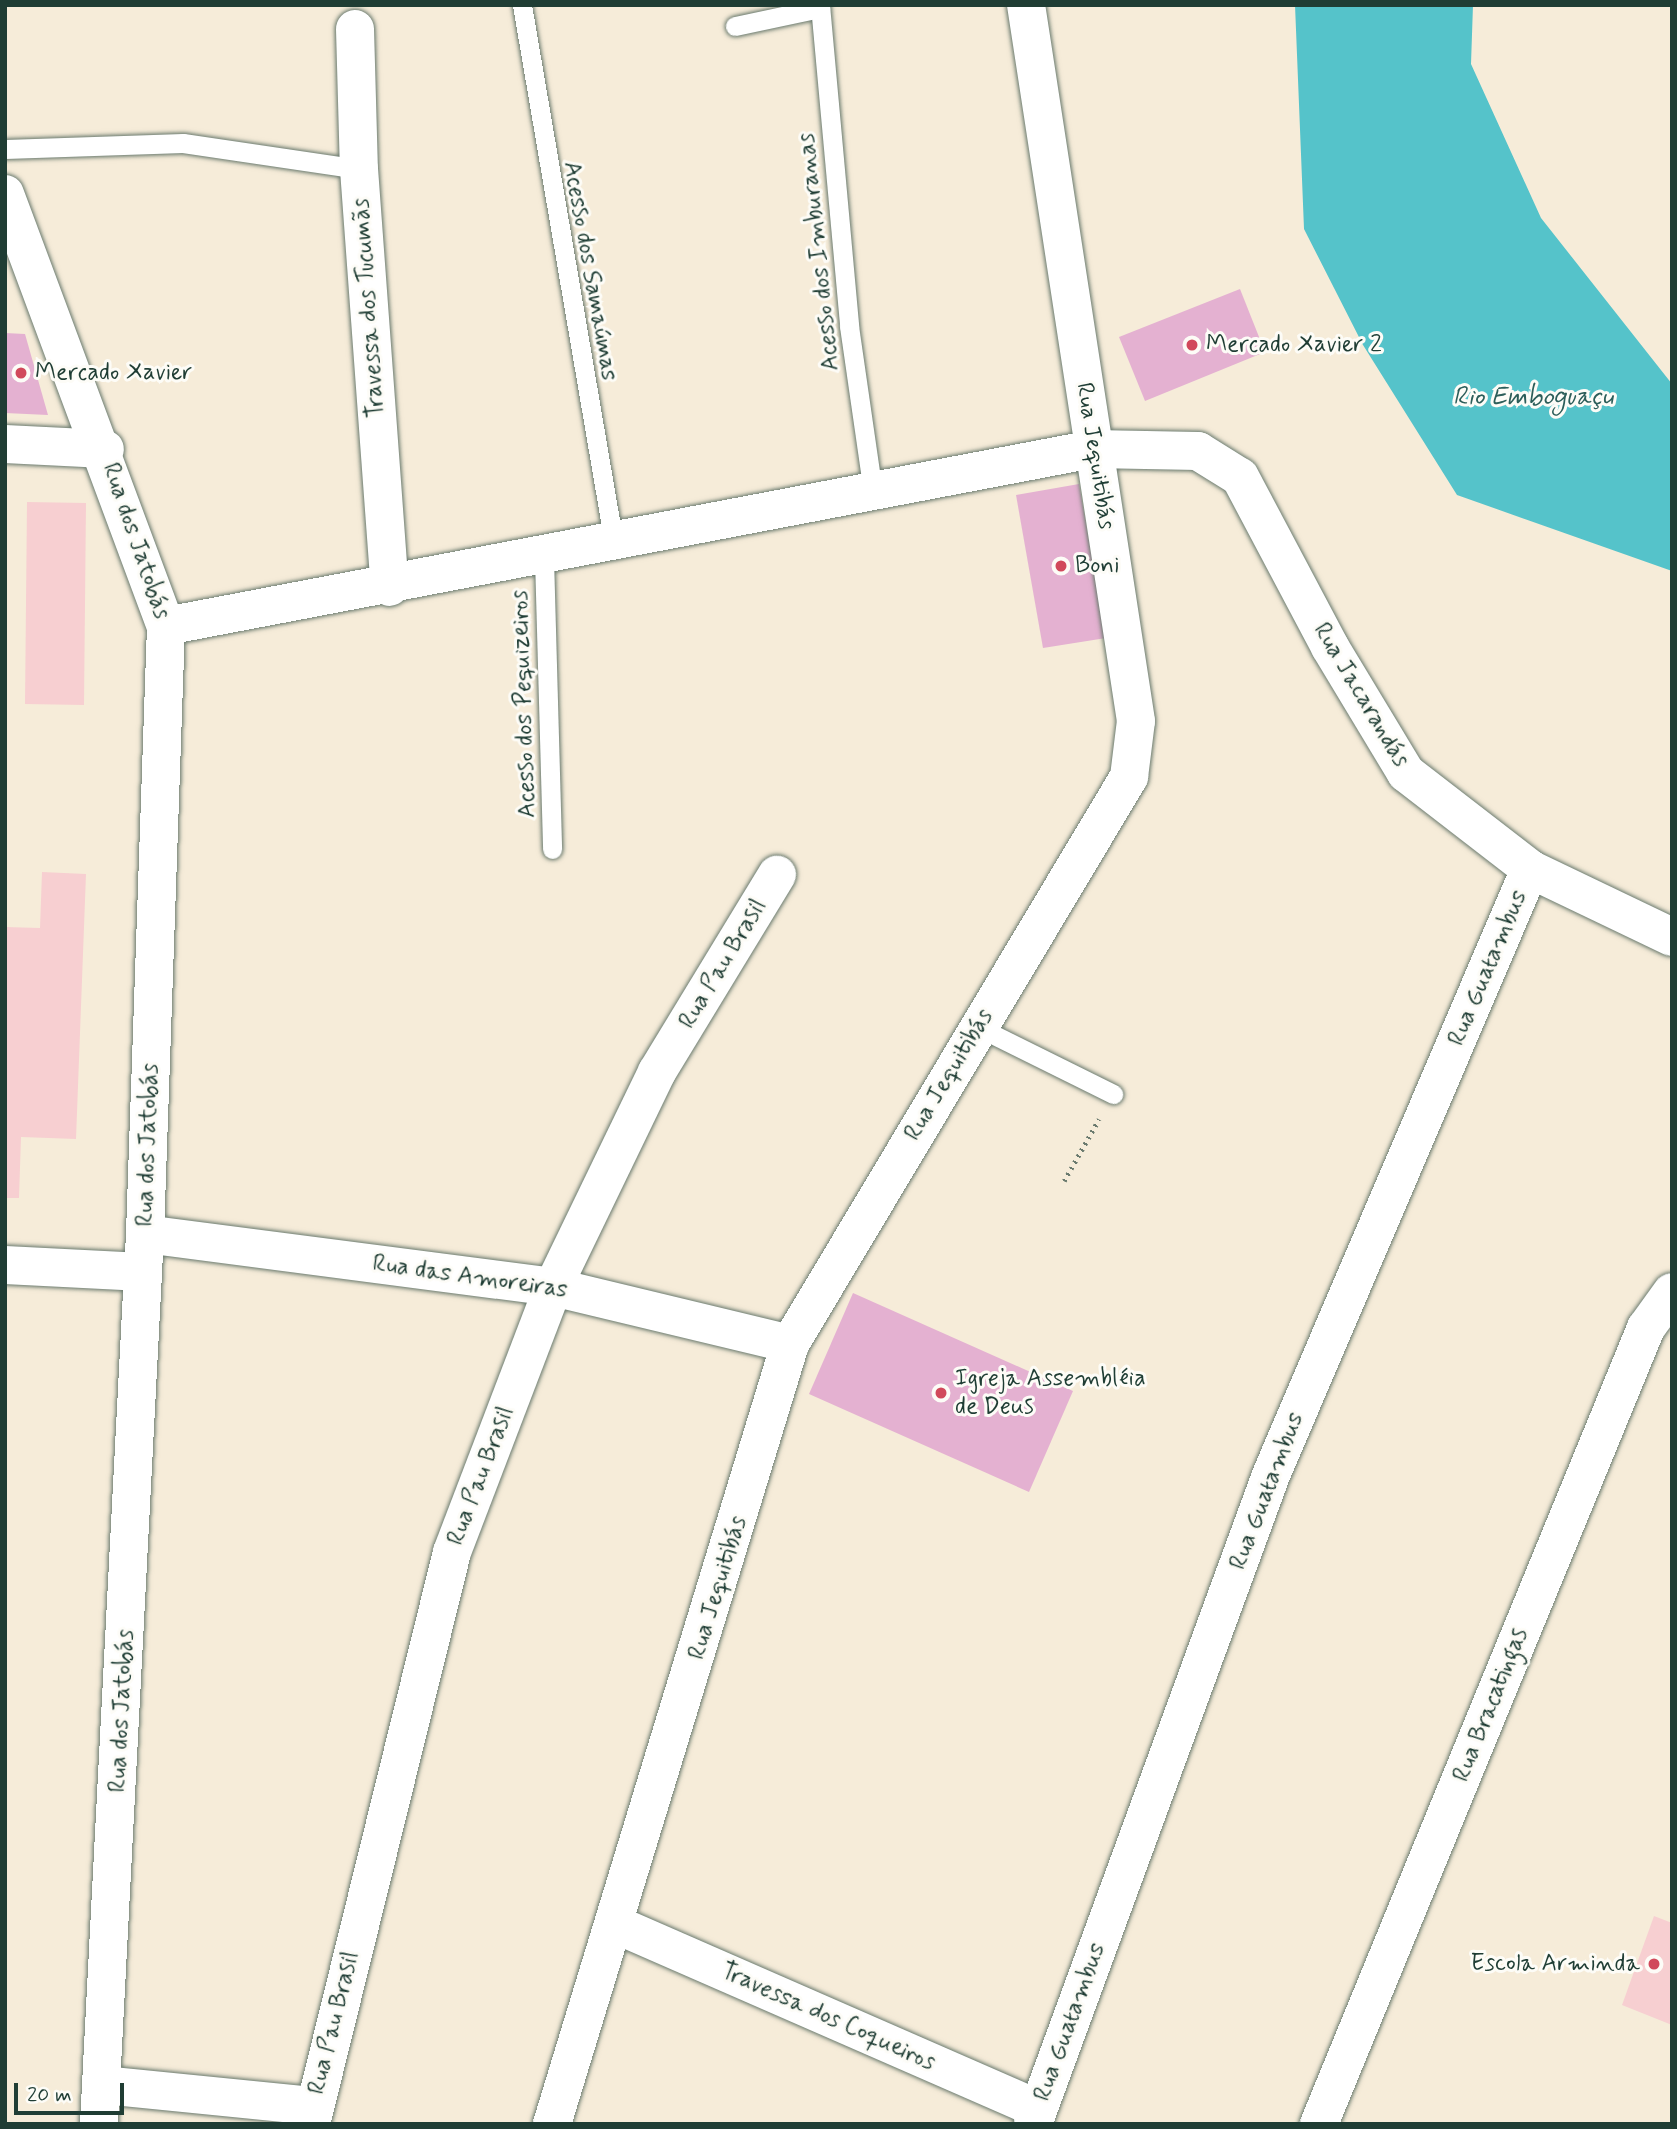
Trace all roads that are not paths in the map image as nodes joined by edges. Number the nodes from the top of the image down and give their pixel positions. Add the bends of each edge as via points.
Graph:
1 (522, 5) edge
2 (1026, 5) edge
3 (820, 6) edge
4 (735, 26) dead end
5 (355, 29) dead end
6 (5, 149) edge
7 (359, 169) junction
8 (7, 205) edge
9 (5, 444) edge
10 (105, 449) junction
11 (1093, 449) junction
12 (873, 493) junction
13 (614, 544) junction
14 (544, 558) junction
15 (390, 587) junction
16 (166, 626) junction
17 (552, 849) dead end
18 (1530, 869) junction
19 (777, 876) dead end
20 (1672, 937) edge
21 (978, 1027) junction
22 (1113, 1094) road end
23 (145, 1234) junction
24 (5, 1265) edge
25 (143, 1272) junction
26 (553, 1287) junction
27 (1672, 1292) edge
28 (790, 1344) junction
29 (617, 1925) junction
30 (103, 2085) junction
31 (312, 2115) edge
32 (1036, 2116) edge
33 (99, 2124) edge
34 (552, 2124) edge
35 (1319, 2124) edge

1 - 13 lane, Acesso dos Samaúmas
2 - 11 street, Rua Jequitibás
3 - 4 lane
3 - 12 lane, Acesso dos Imburanas via 849,326
5 - 7 street, Travessa dos Tucumãs
6 - 7 lane via 183,143
7 - 15 street, Travessa dos Tucumãs
8 - 10 street, Rua dos Jatobás
9 - 10 street
10 - 16 street, Rua dos Jatobás
11 - 12 street, Rua Jacarandás
11 - 18 street, Rua Jacarandás via 1198,451 1240,477 1406,773
11 - 21 street, Rua Jequitibás via 1136,721 1129,777
12 - 13 street, Rua Jacarandás
13 - 14 street, Rua Jacarandás
14 - 15 street, Rua Jacarandás
14 - 17 lane, Acesso dos Pequizeiros
15 - 16 street, Rua Jacarandás
16 - 23 street, Rua dos Jatobás
18 - 20 street, Rua Jacarandás
18 - 32 street, Rua Guatambus via 1271,1475
19 - 26 street, Rua Pau Brasil via 657,1072
21 - 22 lane
21 - 28 street, Rua Jequitibás
23 - 25 street, Rua dos Jatobás
23 - 26 street, Rua das Amoreiras
24 - 25 street
25 - 30 street, Rua dos Jatobás
26 - 28 street, Rua das Amoreiras
26 - 31 street, Rua Pau Brasil via 452,1552
27 - 35 street, Rua Bracatingas via 1646,1328
28 - 29 street, Rua Jequitibás
29 - 32 street, Travessa dos Coqueiros
29 - 34 street, Rua Jequitibás
30 - 31 street
30 - 33 street, Rua dos Jatobás

